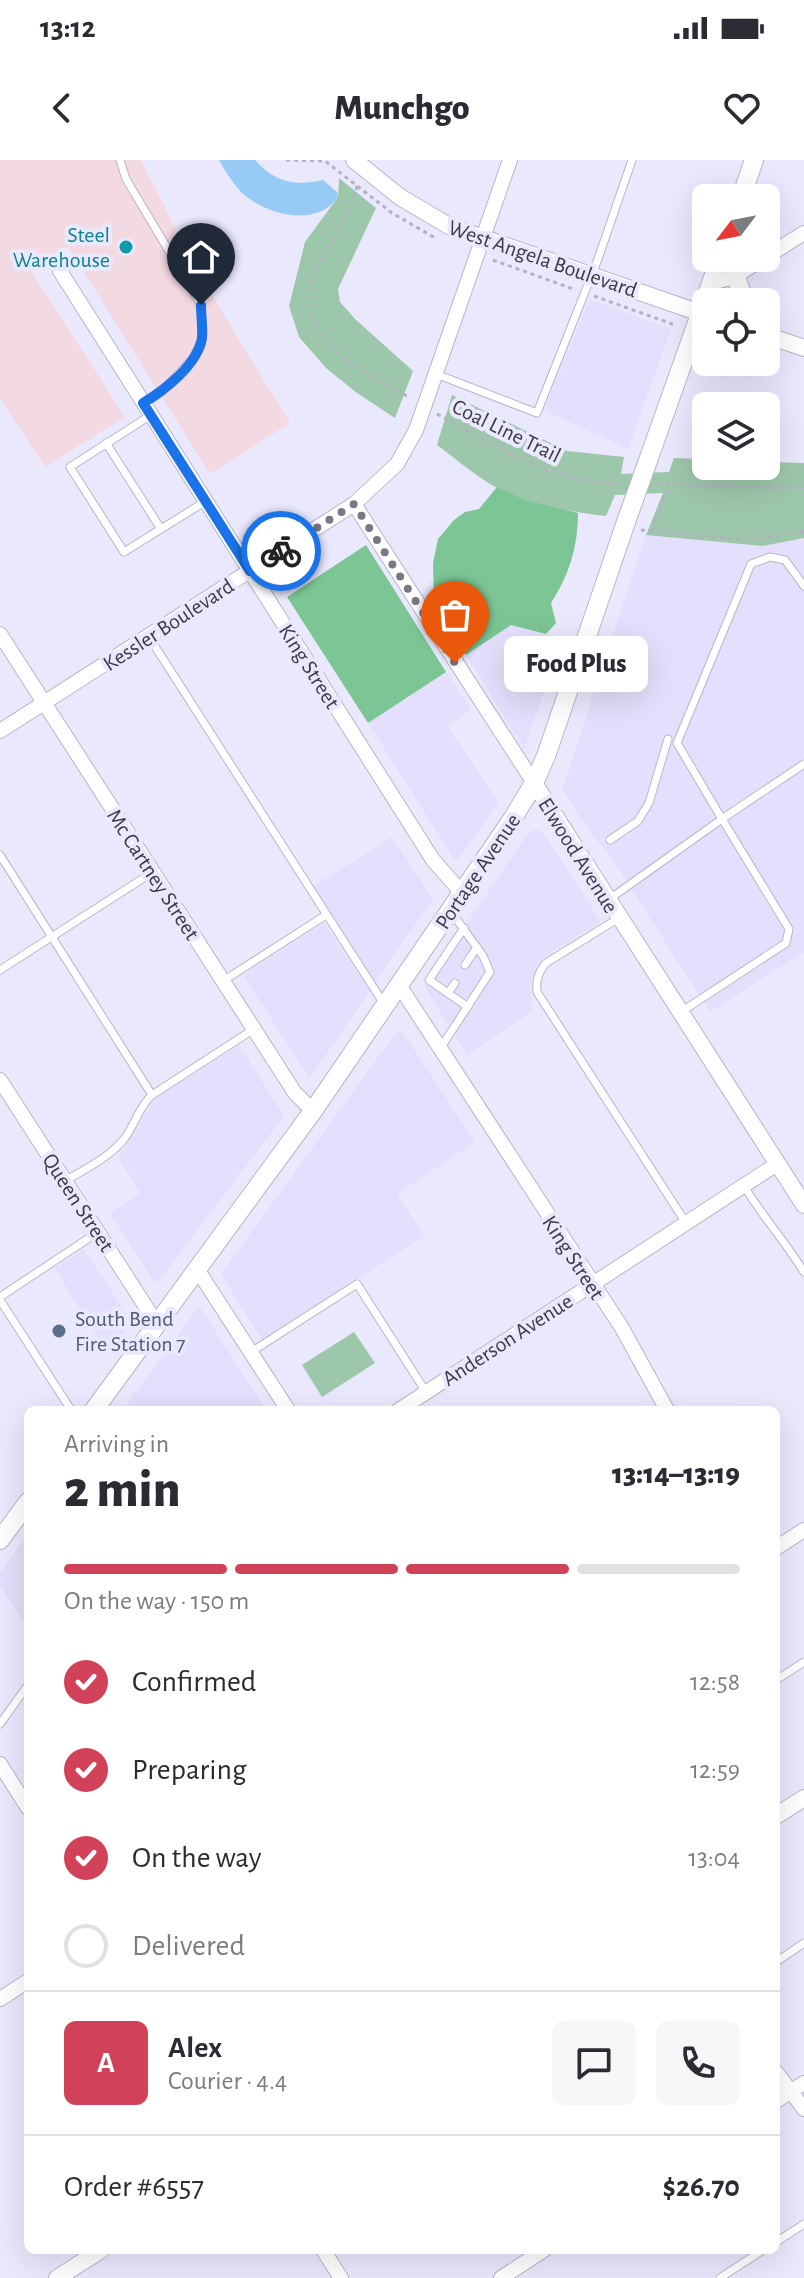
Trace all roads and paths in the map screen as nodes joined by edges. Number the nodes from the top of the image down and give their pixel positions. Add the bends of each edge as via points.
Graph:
1 (120, 160) edge
2 (286, 160) edge
3 (354, 160) edge
4 (510, 160) edge
5 (632, 160) edge
6 (754, 160) edge
7 (746, 184) edge
8 (804, 233) edge
9 (484, 238) junction
10 (780, 248) edge
11 (60, 271) dead end
12 (715, 272) edge
13 (733, 272) edge
14 (742, 272) edge
15 (592, 275) junction
16 (734, 277) junction
17 (711, 283) junction
18 (710, 288) edge
19 (739, 288) edge
20 (692, 310) edge
21 (780, 340) edge
22 (692, 343) edge
23 (804, 348) edge
24 (436, 374) junction
25 (424, 407) junction
26 (147, 409) junction
27 (106, 443) junction
28 (630, 484) dead end
29 (657, 484) dead end
30 (668, 484) junction
31 (804, 488) edge
32 (206, 501) junction
33 (354, 504) junction
34 (626, 522) junction
35 (161, 529) junction
36 (651, 531) junction
37 (804, 531) edge
38 (250, 571) junction
39 (804, 586) edge
40 (0, 634) edge
41 (149, 636) junction
42 (44, 703) junction
43 (0, 731) edge
44 (668, 739) dead end
45 (804, 764) edge
46 (534, 783) junction
47 (722, 819) junction
48 (610, 840) dead end
49 (0, 855) edge
50 (153, 872) junction
51 (463, 894) junction
52 (608, 900) junction
53 (450, 912) junction
54 (326, 915) junction
55 (619, 918) junction
56 (464, 928) junction
57 (52, 937) junction
58 (477, 947) junction
59 (465, 965) dead end
60 (412, 967) junction
61 (0, 970) edge
62 (429, 980) junction
63 (223, 981) junction
64 (455, 983) dead end
65 (399, 985) junction
66 (448, 993) junction
67 (385, 1006) junction
68 (468, 1007) junction
69 (679, 1013) junction
70 (254, 1029) junction
71 (440, 1049) junction
72 (0, 1080) edge
73 (152, 1095) junction
74 (313, 1111) junction
75 (777, 1164) junction
76 (65, 1181) junction
77 (744, 1186) junction
78 (804, 1205) edge
79 (686, 1223) junction
80 (98, 1232) junction
81 (197, 1269) junction
82 (804, 1272) edge
83 (591, 1284) junction
84 (0, 1299) edge
85 (10, 1316) junction
86 (0, 1323) edge
87 (157, 1324) junction
88 (251, 1352) junction
89 (426, 1392) junction
90 (68, 1406) edge
91 (97, 1406) edge
92 (285, 1406) edge
93 (408, 1406) edge
94 (665, 1406) edge
95 (24, 1507) edge
96 (804, 1530) edge
97 (2, 1532) edge
98 (780, 1545) edge
99 (804, 1662) edge
100 (780, 1677) edge
101 (24, 1691) edge
102 (0, 1724) edge
103 (0, 1764) edge
104 (804, 1798) edge
105 (24, 1802) edge
106 (780, 1813) edge
107 (804, 1943) edge
108 (780, 1959) edge
109 (24, 1984) edge
110 (0, 1999) edge
111 (780, 2075) edge
112 (798, 2087) edge
113 (780, 2098) edge
114 (804, 2109) edge
115 (804, 2224) edge
116 (780, 2239) edge
117 (95, 2254) edge
118 (326, 2254) edge
119 (538, 2254) edge
120 (757, 2254) edge
121 (57, 2278) edge
122 (341, 2278) edge
123 (501, 2278) edge
124 (720, 2278) edge

1 - 26 lane via 144,212 201,305 202,339 193,358
2 - 25 path, Coal Line Trail via 325,161 357,186 353,205 313,277 309,300 325,343
3 - 9 street, West Angela Boulevard via 428,215
4 - 9 street, Kessler Boulevard
5 - 15 lane
6 - 7 main road
8 - 10 street
9 - 15 street, West Angela Boulevard
9 - 24 street, Kessler Boulevard
11 - 26 street, King Street
12 - 17 main road, Portage Avenue
13 - 16 main road
14 - 16 street
15 - 20 street, West Angela Boulevard
15 - 24 lane via 537,413
16 - 17 street
16 - 19 main road
17 - 18 main road, Portage Avenue
21 - 23 street
22 - 34 main road, Portage Avenue, bridge
24 - 25 street, Kessler Boulevard
25 - 28 path, Coal Line Trail via 555,473
25 - 33 street, Kessler Boulevard via 397,464
26 - 27 lane
26 - 32 street, King Street
27 - 35 lane
27 - 35 lane via 70,467 124,552
29 - 30 path
30 - 31 path
30 - 36 path
32 - 35 lane
32 - 38 street, King Street
33 - 38 street, Kessler Boulevard
33 - 46 street, Elwood Avenue
34 - 36 path
34 - 46 main road, Portage Avenue
36 - 37 path via 735,539
38 - 41 street, Kessler Boulevard
38 - 51 street, King Street via 433,860
39 - 47 lane via 785,560 770,557 751,564 677,743
40 - 42 street, Mc Cartney Street
41 - 42 street, Kessler Boulevard
41 - 54 lane
42 - 43 street, Kessler Boulevard
42 - 50 street, Mc Cartney Street
44 - 48 lane via 649,803 638,821
45 - 47 lane
46 - 51 main road, Portage Avenue
46 - 52 street, Elwood Avenue
47 - 52 lane
47 - 69 lane via 789,929 786,943
49 - 57 lane
50 - 57 lane
50 - 63 street, Mc Cartney Street
51 - 53 main road, Portage Avenue
52 - 55 street, Elwood Avenue
53 - 56 lane
53 - 60 main road, Portage Avenue
54 - 63 lane
54 - 67 lane
55 - 69 street, Elwood Avenue
55 - 79 lane via 546,963 539,971 537,992
56 - 58 lane
56 - 62 lane
57 - 61 lane
57 - 73 lane
58 - 59 lane
58 - 68 lane via 490,972
60 - 62 lane
60 - 65 main road, Portage Avenue
62 - 66 lane
63 - 70 street, Mc Cartney Street
64 - 66 lane
65 - 67 main road, Portage Avenue
65 - 71 street, King Street
66 - 68 lane
67 - 74 main road, Portage Avenue
68 - 71 lane
69 - 75 street, Elwood Avenue
70 - 73 lane
70 - 74 street, Mc Cartney Street via 295,1093
71 - 83 street, King Street
72 - 76 street, Queen Street
73 - 76 lane via 141,1104 116,1148
74 - 81 main road, Portage Avenue
75 - 77 street, Anderson Avenue
75 - 78 street, Elwood Avenue
76 - 80 street, Queen Street
77 - 79 street, Anderson Avenue
77 - 82 lane
79 - 83 street, Anderson Avenue
80 - 84 lane
80 - 87 street, Queen Street
81 - 87 main road, Portage Avenue
81 - 88 street
83 - 89 street, Anderson Avenue
83 - 94 street, King Street
84 - 85 lane
85 - 86 lane
85 - 90 lane
87 - 91 main road, Portage Avenue
88 - 89 lane via 357,1284
88 - 92 street
89 - 93 street, Anderson Avenue
95 - 97 main road
96 - 98 street
99 - 100 lane
101 - 102 lane
103 - 105 street
104 - 106 street
107 - 108 lane
109 - 110 street
111 - 112 street
112 - 113 street
112 - 114 street
115 - 116 lane
117 - 121 street
118 - 122 street
119 - 123 street
120 - 124 lane

